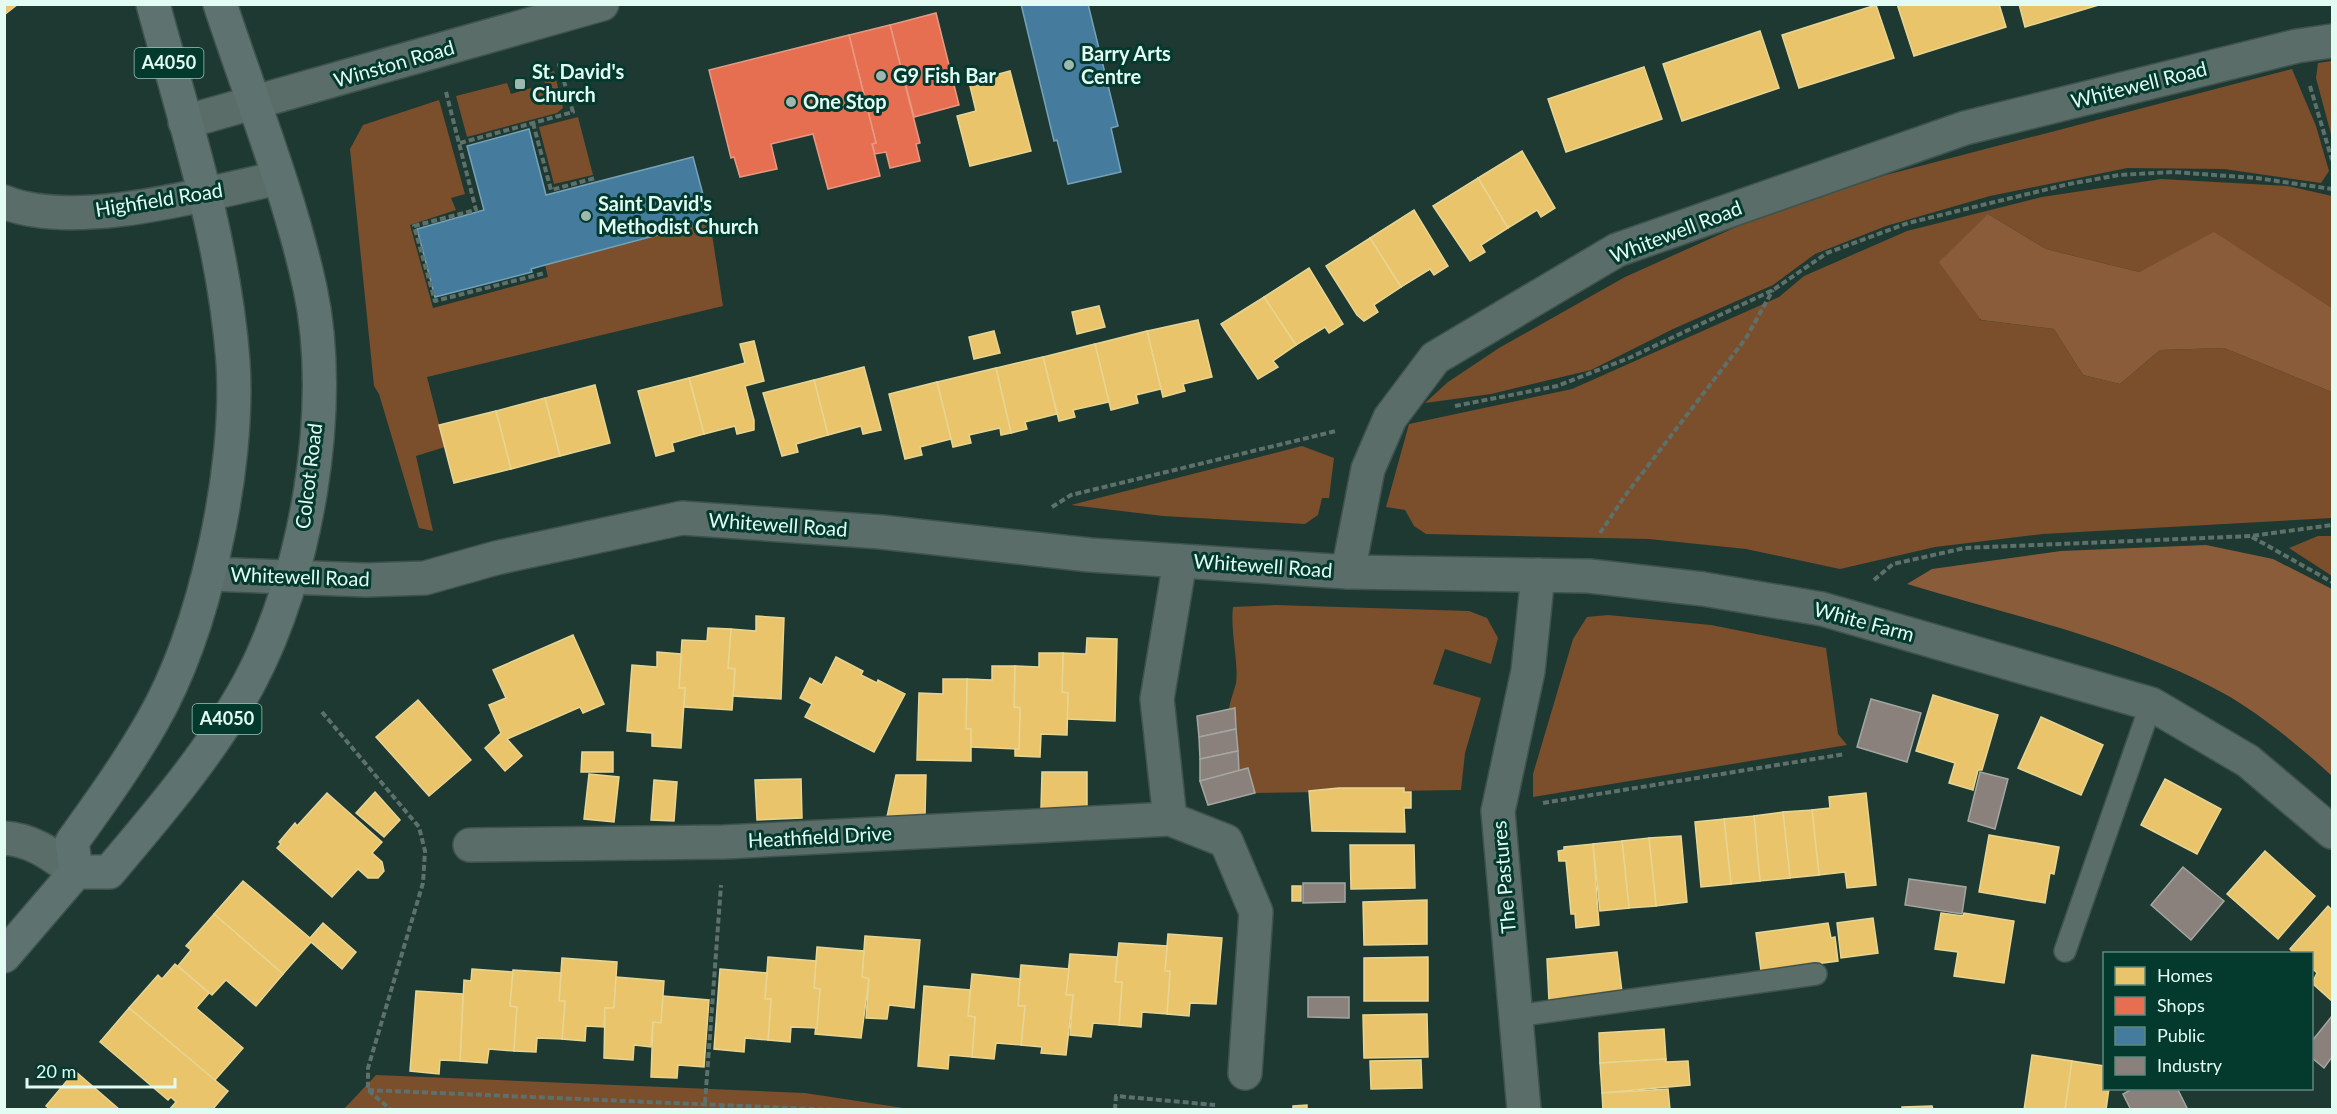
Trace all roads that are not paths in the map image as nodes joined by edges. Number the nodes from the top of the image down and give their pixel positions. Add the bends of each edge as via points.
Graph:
1 (153, 4) edge
2 (220, 4) edge
3 (602, 4) edge
4 (2332, 41) edge
5 (253, 105) junction
6 (185, 122) junction
7 (278, 178) junction
8 (205, 194) junction
9 (4, 202) edge
10 (1180, 561) junction
11 (1348, 572) junction
12 (209, 574) junction
13 (1538, 575) junction
14 (290, 578) junction
15 (2151, 704) junction
16 (1170, 819) junction
17 (2332, 832) edge
18 (4, 838) edge
19 (470, 845) dead end
20 (76, 872) junction
21 (2065, 951) dead end
22 (4, 956) edge
23 (1816, 974) dead end
24 (1516, 1016) junction
25 (1245, 1074) road end
26 (1524, 1110) edge

1 - 6 main road, A4050
2 - 5 main road, Colcot Road / A4050
3 - 5 street, Winston Road
4 - 11 street, Whitewell Road via 2297,45 1965,128 1617,250 1436,358 1390,418 1368,469
5 - 6 street, Winston Road
5 - 7 main road, Colcot Road / A4050
6 - 8 main road, A4050
7 - 8 street, Highfield Road
7 - 14 main road, Colcot Road / A4050 via 310,290 318,367 315,448 305,525
8 - 9 street, Highfield Road via 111,211 60,212
8 - 12 main road, A4050 via 220,269 233,381 229,462
10 - 11 street, Whitewell Road
10 - 14 street, Whitewell Road via 881,532 682,518 496,558 425,578
10 - 16 street via 1157,699
11 - 13 street, White Farm
12 - 14 street, Whitewell Road
12 - 20 main road, A4050 via 182,660 153,720 72,842
13 - 15 street, White Farm via 1589,576 1702,589 1822,609
13 - 24 street, The Pastures via 1528,671 1498,811
14 - 20 main road, Colcot Road / A4050 via 250,682 219,734 109,872
15 - 17 street, White Farm via 2248,761
15 - 21 lane
16 - 19 street, Heathfield Drive via 724,842
16 - 25 street, Heathfield Drive via 1226,841 1256,912
18 - 20 street via 37,845
20 - 22 main road
23 - 24 lane
24 - 26 street, The Pastures

